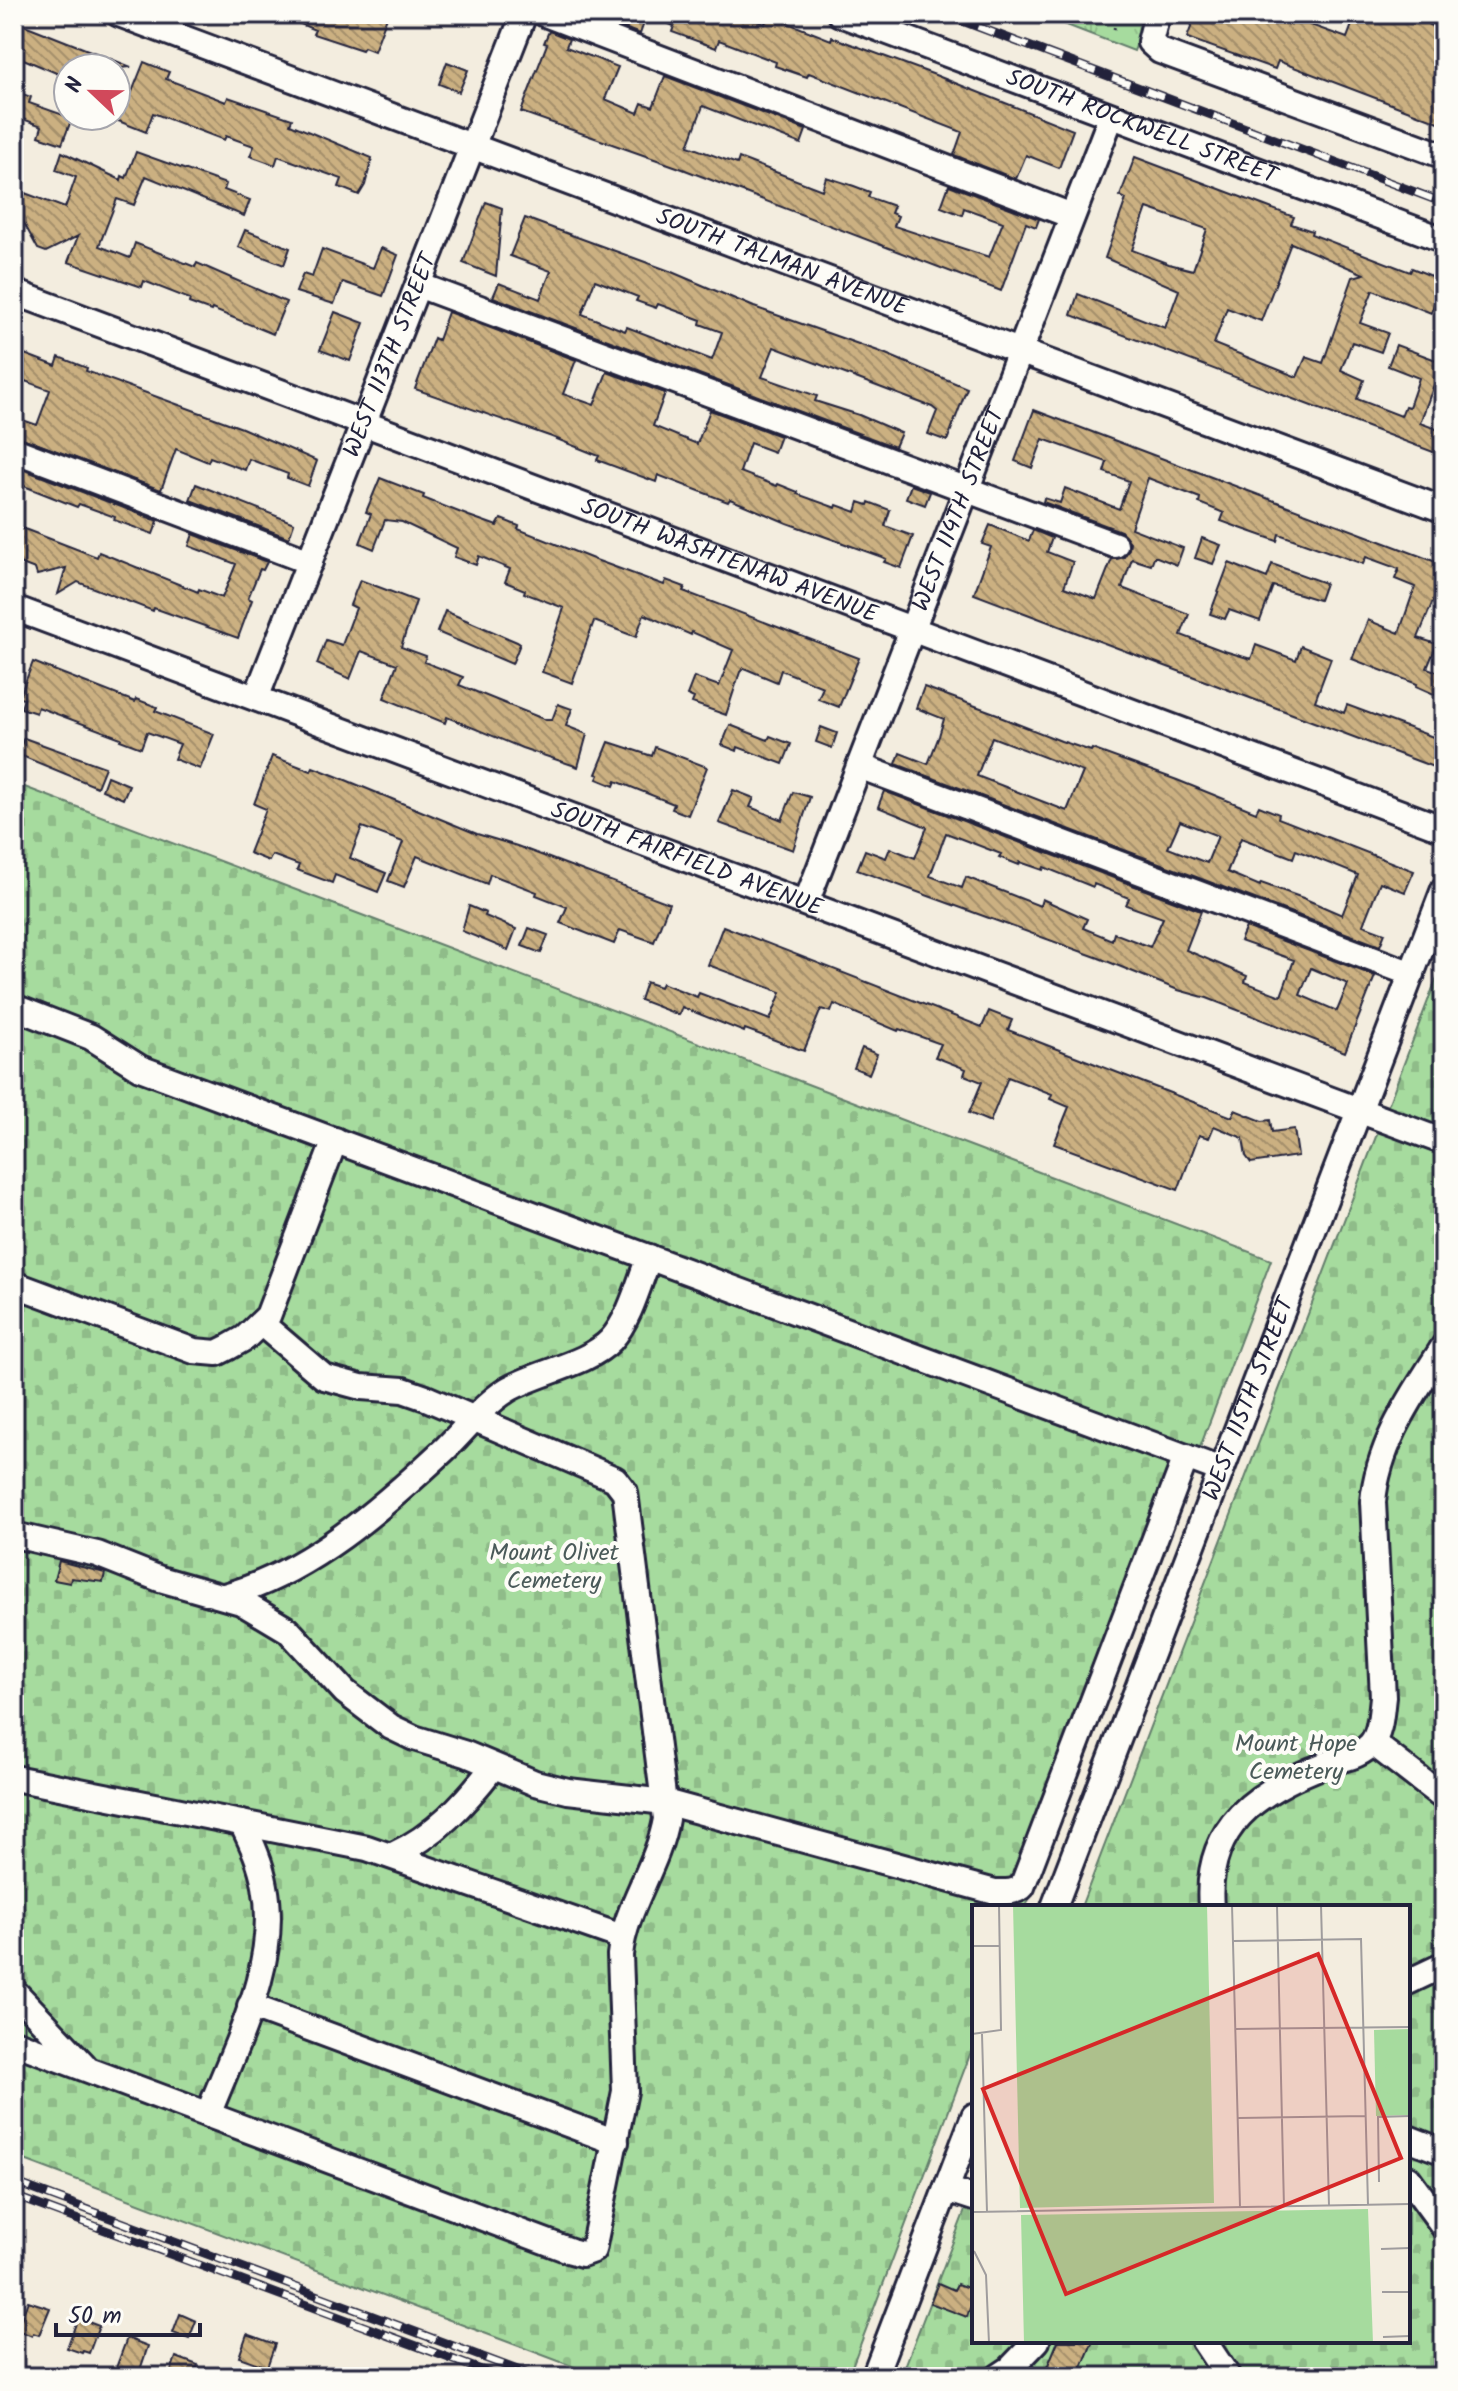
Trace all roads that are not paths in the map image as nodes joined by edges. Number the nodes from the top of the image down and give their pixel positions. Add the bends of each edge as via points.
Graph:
1 (119, 14) edge
2 (524, 14) edge
3 (545, 14) edge
4 (840, 14) edge
5 (1157, 14) edge
6 (1111, 117) junction
7 (472, 146) junction
8 (1444, 156) edge
9 (1072, 216) junction
10 (1444, 240) edge
11 (418, 285) junction
12 (14, 292) edge
13 (1020, 351) junction
14 (364, 423) junction
15 (14, 450) edge
16 (966, 490) junction
17 (1444, 510) edge
18 (1115, 545) dead end
19 (310, 562) junction
20 (14, 608) edge
21 (912, 629) junction
22 (256, 698) junction
23 (859, 766) junction
24 (1444, 829) edge
25 (1444, 889) edge
26 (806, 903) junction
27 (1412, 974) junction
28 (14, 1007) edge
29 (1359, 1110) junction
30 (335, 1140) junction
31 (1444, 1142) edge
32 (649, 1257) junction
33 (14, 1284) edge
34 (262, 1324) junction
35 (1444, 1346) edge
36 (474, 1420) junction
37 (1186, 1457) junction
38 (1221, 1470) junction
39 (14, 1535) edge
40 (224, 1596) junction
41 (1373, 1743) junction
42 (493, 1767) junction
43 (14, 1778) edge
44 (1444, 1798) edge
45 (665, 1802) junction
46 (242, 1823) junction
47 (393, 1855) junction
48 (1055, 1905) edge
49 (1211, 1905) edge
50 (622, 1937) junction
51 (1444, 1965) edge
52 (1410, 1981) edge
53 (14, 1991) edge
54 (250, 2006) junction
55 (14, 2042) edge
56 (90, 2070) junction
57 (208, 2115) junction
58 (972, 2121) edge
59 (1410, 2139) edge
60 (616, 2142) junction
61 (1444, 2152) edge
62 (1410, 2181) edge
63 (946, 2189) junction
64 (972, 2197) edge
65 (1444, 2227) edge
66 (1035, 2343) edge
67 (1205, 2343) edge
68 (874, 2377) edge
69 (998, 2377) edge
70 (1228, 2377) edge

1 - 7 street, SOUTH TALMAN AVENUE
2 - 7 street, WEST 113TH STREET
3 - 9 street
4 - 6 street, SOUTH ROCKWELL STREET
5 - 8 street via 1150,42 1160,51
6 - 9 street, WEST 114TH STREET
6 - 10 street, SOUTH ROCKWELL STREET
7 - 11 street, WEST 113TH STREET
7 - 13 street, SOUTH TALMAN AVENUE
9 - 13 street, WEST 114TH STREET
11 - 14 street, WEST 113TH STREET
11 - 16 street
12 - 14 street, SOUTH WASHTENAW AVENUE
13 - 16 street, WEST 114TH STREET
13 - 17 street, SOUTH TALMAN AVENUE
14 - 19 street, WEST 113TH STREET
14 - 21 street, SOUTH WASHTENAW AVENUE
15 - 19 street
16 - 18 street
16 - 21 street, WEST 114TH STREET
19 - 22 street, WEST 113TH STREET
20 - 22 street, SOUTH FAIRFIELD AVENUE
21 - 23 street, WEST 114TH STREET
21 - 24 street, SOUTH WASHTENAW AVENUE
22 - 26 street, SOUTH FAIRFIELD AVENUE
23 - 26 street, WEST 114TH STREET
23 - 27 street
25 - 27 street, WEST 115TH STREET
26 - 29 street, SOUTH FAIRFIELD AVENUE
27 - 29 street, WEST 115TH STREET
28 - 30 street via 82,1033 140,1068
29 - 31 street, SOUTH FAIRFIELD AVENUE
29 - 38 street, WEST 115TH STREET
30 - 32 street
30 - 34 street via 274,1305
32 - 36 street via 611,1340 507,1390
32 - 37 street
33 - 34 street via 194,1351 217,1353
34 - 36 street via 324,1377 403,1390
35 - 41 street via 1405,1409 1375,1480 1383,1697
36 - 40 street via 334,1542 272,1579
36 - 45 street via 622,1484
37 - 38 street
37 - 45 street via 1022,1887 1015,1892 995,1892
38 - 48 street, WEST 115TH STREET
39 - 40 street via 97,1554
40 - 42 street via 288,1630 345,1692 391,1727
41 - 44 street
41 - 49 street via 1360,1754 1283,1783 1238,1817 1212,1862
42 - 45 street via 568,1791
42 - 47 street via 439,1827
43 - 46 street
45 - 50 street via 663,1834
46 - 47 street
46 - 54 street via 258,1857 268,1922 266,1954
47 - 50 street
50 - 60 street via 626,2073
51 - 52 street
53 - 56 street
54 - 57 street
54 - 60 street
55 - 56 street
56 - 57 street
57 - 60 street via 582,2254 593,2250
58 - 63 street
59 - 61 street
62 - 65 street
63 - 64 street
63 - 68 street
66 - 69 street
67 - 70 street

